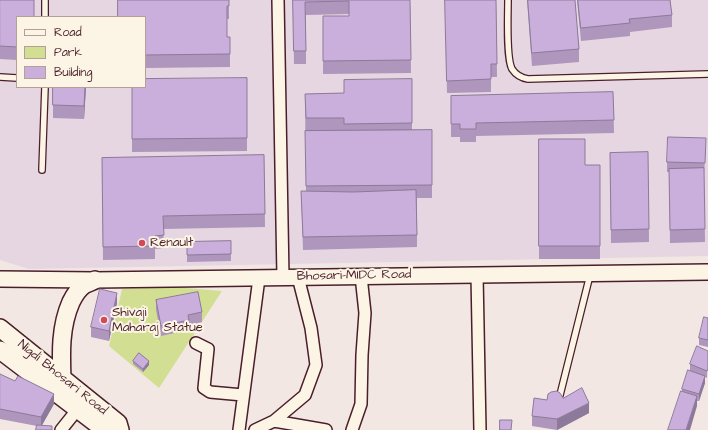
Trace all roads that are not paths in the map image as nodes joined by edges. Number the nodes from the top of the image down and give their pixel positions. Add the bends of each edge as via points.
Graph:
1 (45, 0) edge
2 (278, 0) edge
3 (508, 0) edge
4 (45, 16) edge
5 (708, 74) edge
6 (0, 77) edge
7 (16, 78) edge
8 (45, 88) edge
9 (42, 170) dead end
10 (708, 272) edge
11 (477, 275) junction
12 (590, 275) junction
13 (361, 276) junction
14 (283, 277) junction
15 (298, 277) junction
16 (259, 278) junction
17 (0, 279) edge
18 (95, 280) junction
19 (0, 328) edge
20 (196, 343) dead end
21 (0, 350) edge
22 (62, 379) junction
23 (243, 395) junction
24 (560, 395) edge
25 (82, 404) junction
26 (274, 421) junction
27 (114, 428) edge
28 (61, 430) edge
29 (239, 430) edge
30 (255, 430) edge
31 (326, 430) edge
32 (352, 430) edge
33 (480, 430) edge

1 - 4 lane
2 - 14 street
3 - 5 lane via 509,58 511,68 522,78
6 - 7 lane
8 - 9 lane
10 - 12 street, Bhosari-MIDC Road
11 - 12 street, Bhosari-MIDC Road
11 - 13 street, Bhosari-MIDC Road
11 - 33 street
12 - 24 lane
13 - 15 street, Bhosari-MIDC Road
13 - 32 street via 365,313 361,404
14 - 15 street, Bhosari-MIDC Road
14 - 16 street, Bhosari-MIDC Road
15 - 26 street via 311,328 316,365 305,395
16 - 18 street, Bhosari-MIDC Road
16 - 23 street
17 - 18 street, Bhosari-MIDC Road
18 - 22 main road via 83,285 78,291 64,321 61,343
19 - 22 main road, Nigdi Bhosari Road
20 - 23 street via 208,349 204,388 210,392
21 - 25 main road, Nigdi Bhosari Road
22 - 25 main road, Nigdi Bhosari Road
23 - 29 street
25 - 27 main road, Nigdi Bhosari Road
25 - 28 street
26 - 30 street
26 - 31 street

